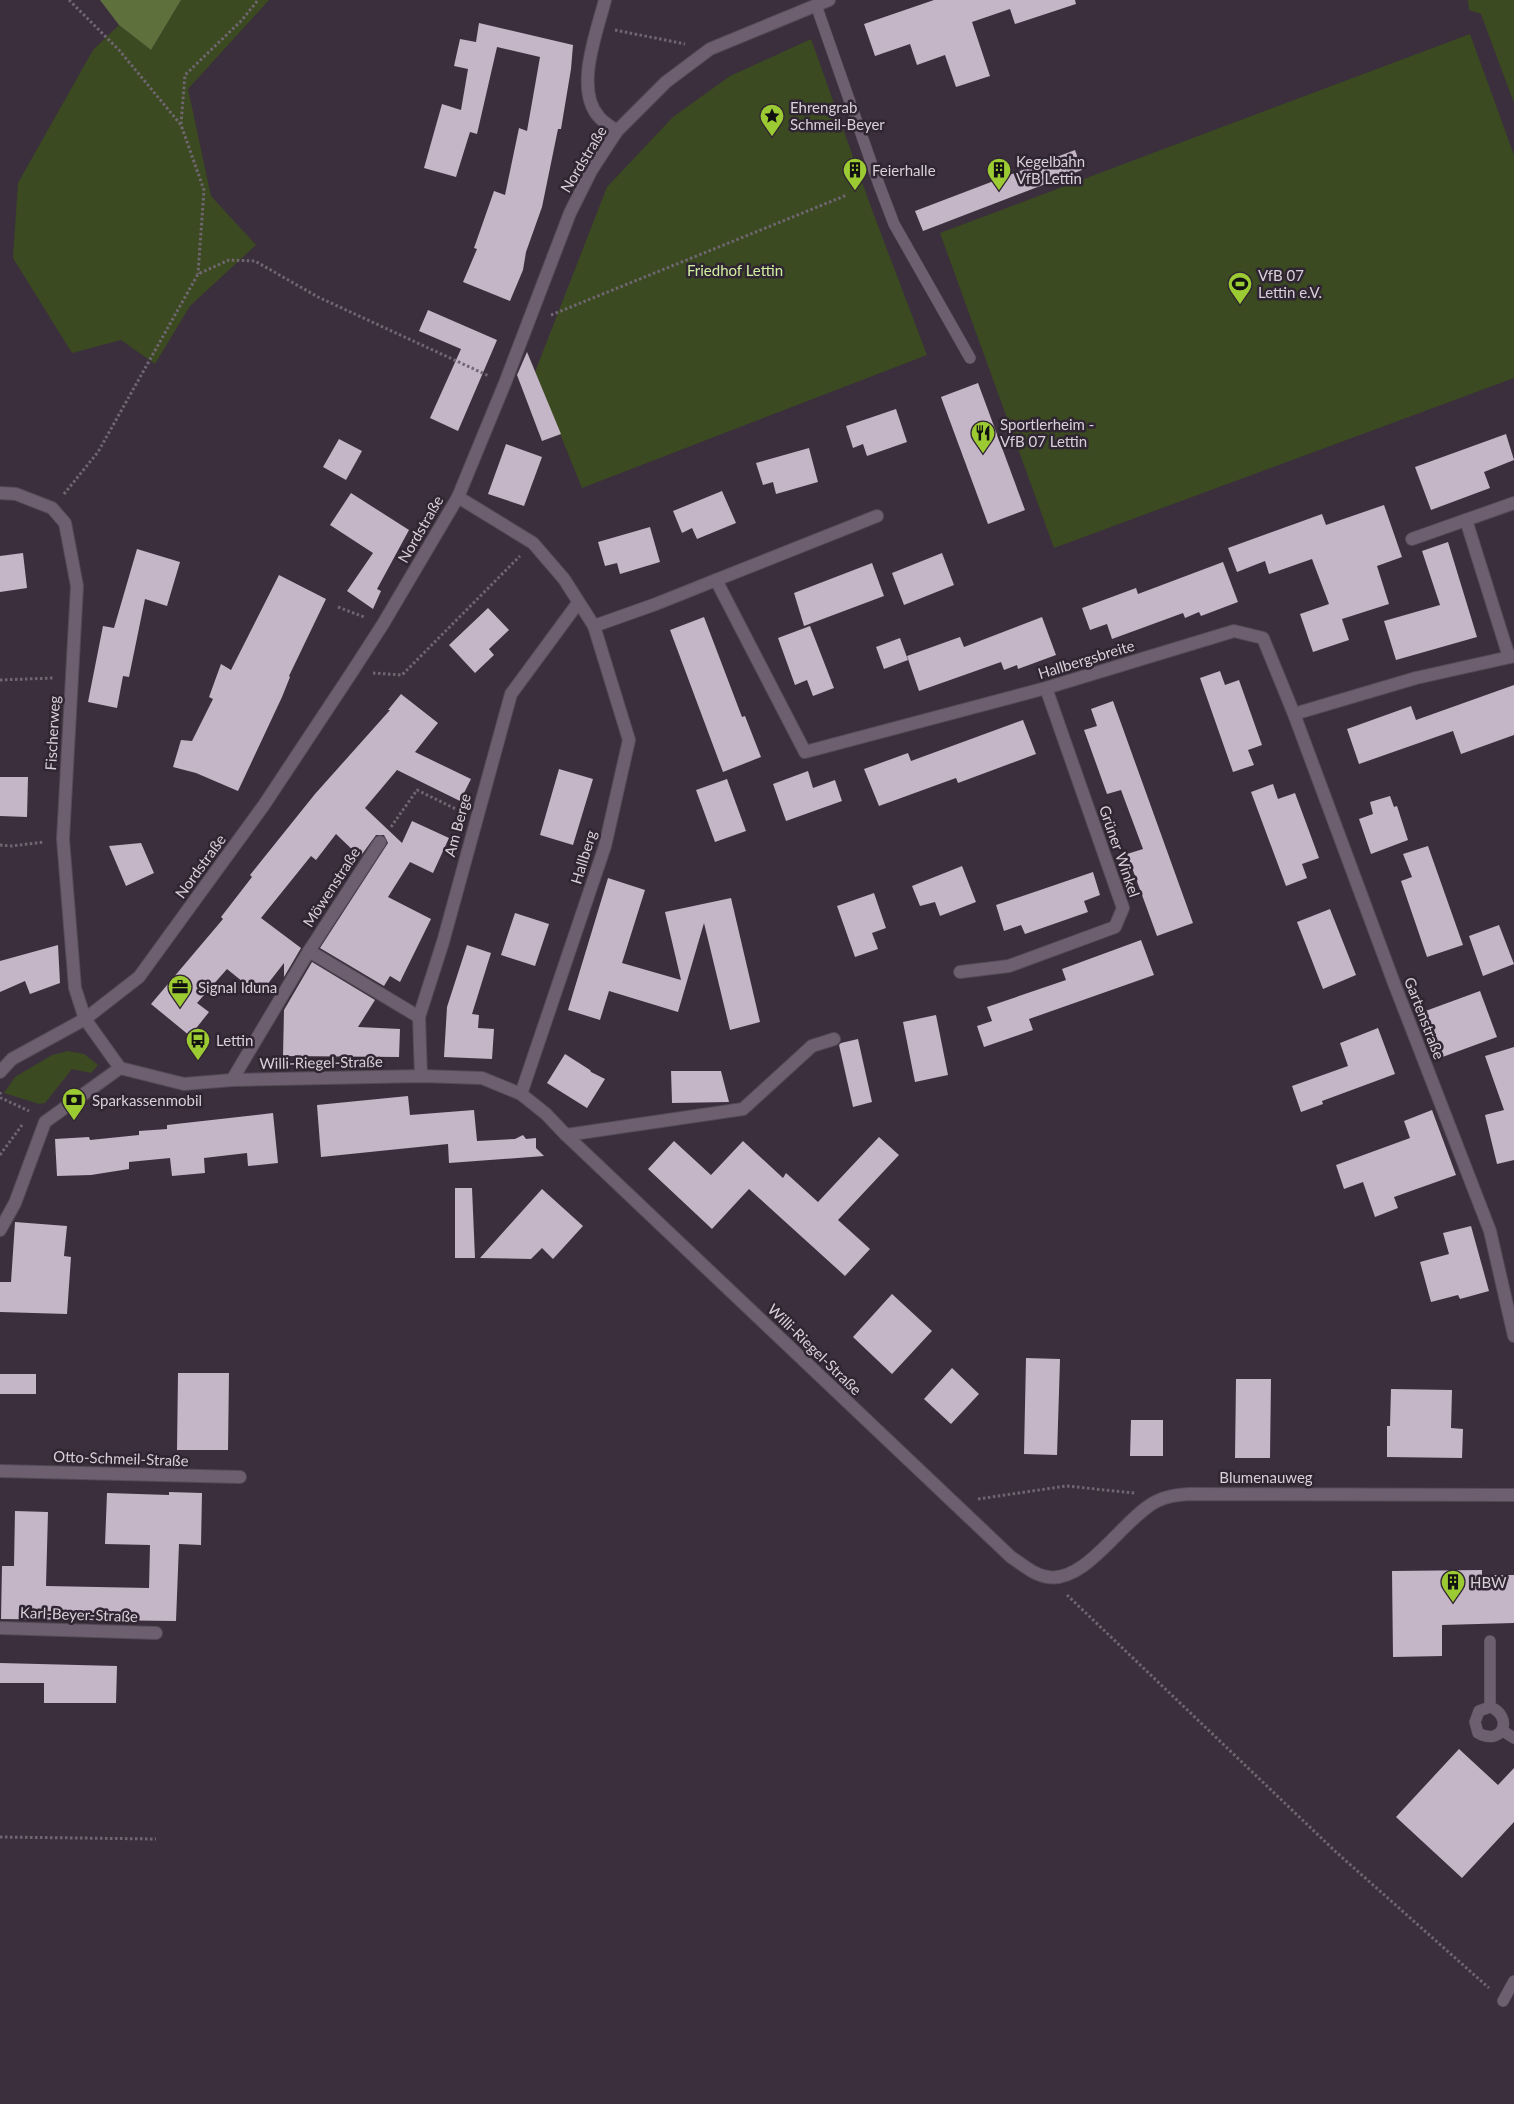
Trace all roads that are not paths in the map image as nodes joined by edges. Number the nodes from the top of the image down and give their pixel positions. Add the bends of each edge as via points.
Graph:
1 (605, 0) edge
2 (829, 0) edge
3 (816, 5) junction
4 (617, 131) junction
5 (970, 358) dead end
6 (0, 493) edge
7 (458, 497) junction
8 (1514, 503) edge
9 (877, 516) dead end
10 (1466, 520) junction
11 (1412, 539) dead end
12 (716, 580) junction
13 (578, 603) junction
14 (594, 626) junction
15 (1511, 657) edge
16 (1046, 688) junction
17 (1294, 714) junction
18 (380, 842) road end
19 (309, 951) junction
20 (960, 972) dead end
21 (419, 1017) junction
22 (85, 1019) junction
23 (834, 1039) dead end
24 (120, 1068) junction
25 (0, 1072) edge
26 (421, 1076) junction
27 (232, 1080) junction
28 (521, 1094) junction
29 (566, 1135) junction
30 (0, 1230) edge
31 (1514, 1336) edge
32 (0, 1471) edge
33 (240, 1477) dead end
34 (1514, 1495) edge
35 (1048, 1578) joint
36 (0, 1628) edge
37 (156, 1633) dead end
38 (1490, 1641) dead end
39 (1490, 1707) junction
40 (1503, 1730) junction
41 (1514, 1738) edge
42 (1514, 1981) edge
43 (1503, 2000) road end

1 - 4 street via 587,83 598,116
2 - 3 street, Nordstraße
3 - 4 street, Nordstraße via 704,52 666,82
3 - 5 lane via 894,224
4 - 7 street, Nordstraße via 591,171 570,213
6 - 22 street, Fischerweg via 16,494 52,508 65,523 77,586 63,839 75,988
7 - 13 street, Hallberg via 533,543 564,579
7 - 22 street, Nordstraße via 383,624 264,805 139,977
8 - 10 street
9 - 12 street
10 - 11 street
10 - 15 street
12 - 14 street
12 - 16 street, Hallbergsbreite via 805,752
13 - 14 street, Hallberg
13 - 21 street, Am Berge via 511,694 443,942
14 - 28 street, Hallberg via 629,740 605,846
15 - 17 street via 1416,678
16 - 17 street, Hallbergsbreite via 1234,631 1263,638
16 - 20 street, Grüner Winkel via 1123,908 1115,927 1009,966
17 - 31 street, Gartenstraße via 1490,1231
18 - 19 street, Möwenstraße
19 - 21 street, Möwenstraße
19 - 27 street, Möwenstraße
21 - 26 street, Am Berge
22 - 24 street
22 - 25 street, Nordstraße via 12,1059
23 - 29 street via 812,1046 743,1109
24 - 27 street, Willi-Riegel-Straße via 184,1084
24 - 30 street via 45,1122 15,1203
26 - 27 street, Willi-Riegel-Straße
26 - 28 street, Willi-Riegel-Straße via 482,1078
28 - 29 street, Willi-Riegel-Straße
29 - 35 street, Willi-Riegel-Straße via 1011,1557
32 - 33 street, Otto-Schmeil-Straße
34 - 35 street, Blumenauweg via 1320,1493 1169,1496 1154,1502 1130,1520 1085,1566 1068,1576
36 - 37 street, Karl-Beyer-Straße
38 - 39 lane
39 - 40 lane via 1504,1716
39 - 40 lane via 1475,1716 1476,1729 1485,1737 1498,1735
40 - 41 lane
42 - 43 lane

